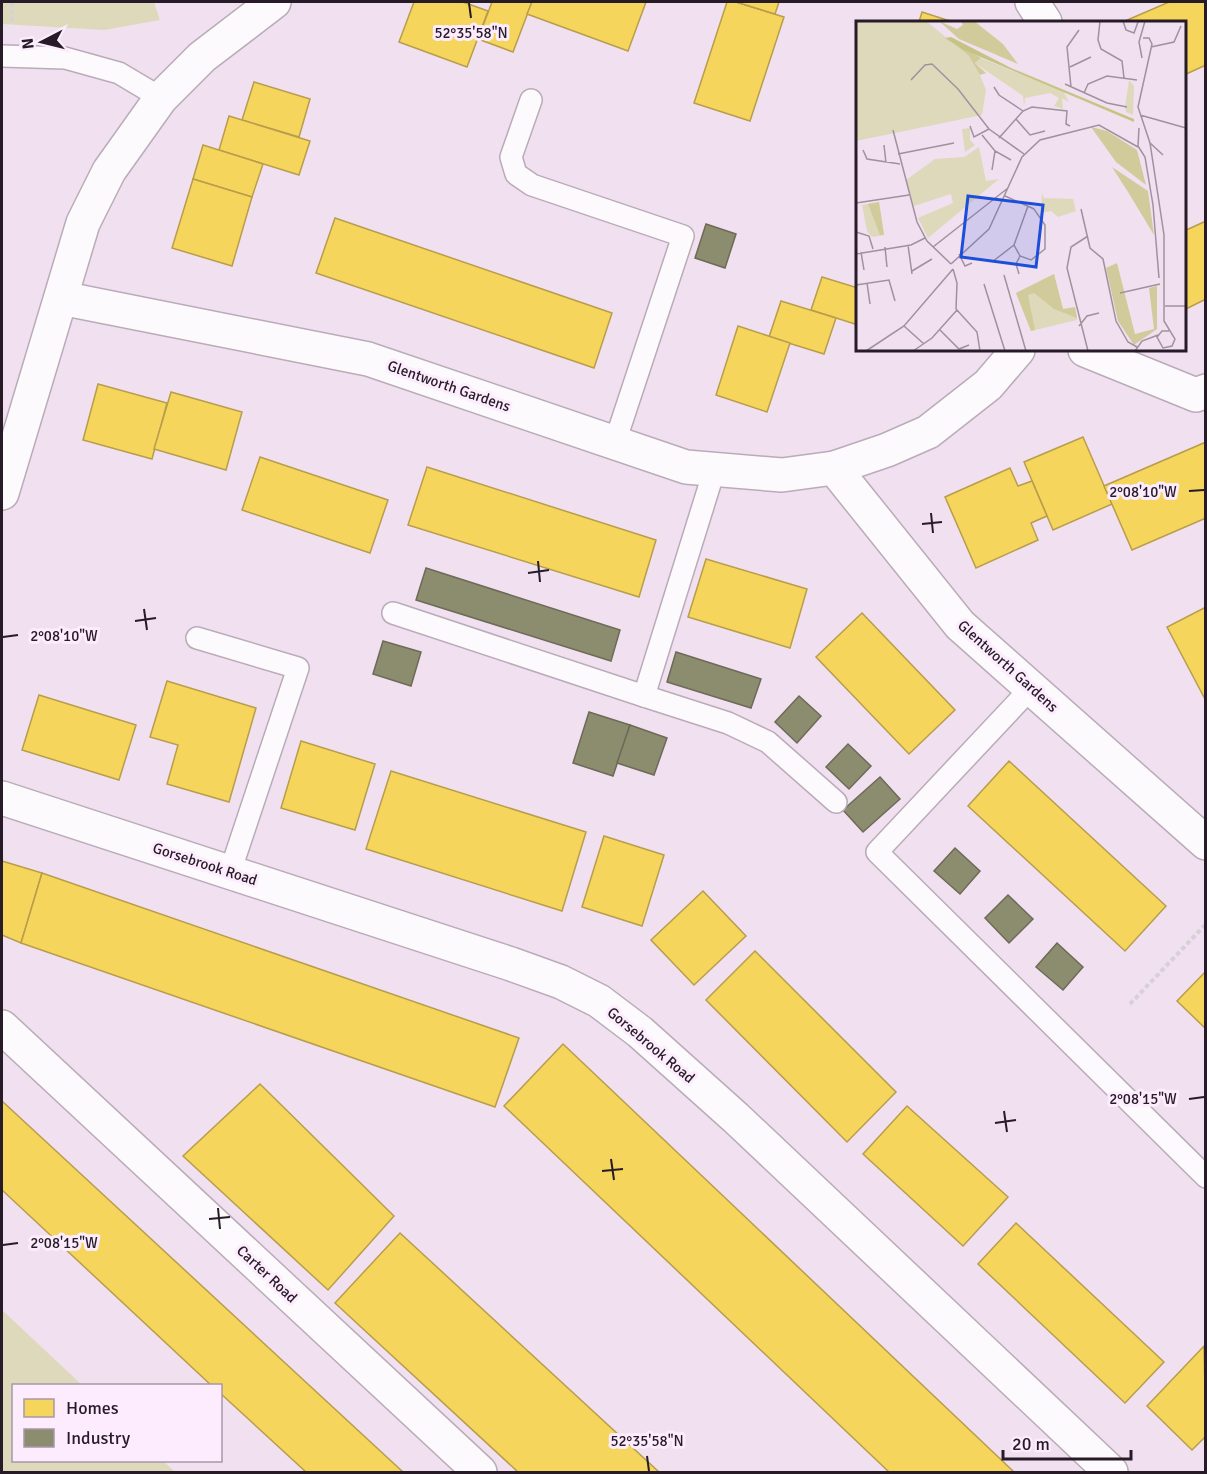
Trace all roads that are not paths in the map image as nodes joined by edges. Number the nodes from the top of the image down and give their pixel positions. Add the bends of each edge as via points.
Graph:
1 (274, 2) edge
2 (1032, 2) edge
3 (1044, 21) edge
4 (2, 56) edge
5 (161, 98) junction
6 (531, 100) dead end
7 (61, 298) junction
8 (1017, 351) edge
9 (1086, 351) edge
10 (1206, 391) edge
11 (615, 442) junction
12 (834, 468) junction
13 (714, 471) junction
14 (2, 493) edge
15 (393, 613) dead end
16 (197, 638) dead end
17 (1032, 687) junction
18 (644, 696) junction
19 (2, 798) edge
20 (836, 802) dead end
21 (1206, 843) edge
22 (231, 872) junction
23 (2, 1027) edge
24 (1206, 1177) edge
25 (480, 1473) edge
26 (1111, 1473) edge

1 - 5 street via 202,57
2 - 3 street
4 - 5 lane via 65,58 119,73
5 - 7 street via 109,171 82,223
6 - 11 lane via 511,157 516,174 532,185 683,236
7 - 11 street, Glentworth Gardens via 368,359
7 - 14 street
8 - 12 street, Glentworth Gardens via 988,385 928,432
9 - 10 street via 1196,395
11 - 13 street, Glentworth Gardens via 686,467
12 - 13 street, Glentworth Gardens via 782,475
12 - 17 street, Glentworth Gardens via 960,625
13 - 18 lane
15 - 18 lane
16 - 22 lane via 298,668
17 - 21 street, Glentworth Gardens
17 - 24 lane via 877,852
18 - 20 lane via 728,723 768,742
19 - 22 street, Gorsebrook Road
22 - 26 street, Gorsebrook Road via 511,964 599,1001 640,1032 736,1118
23 - 25 street, Carter Road

